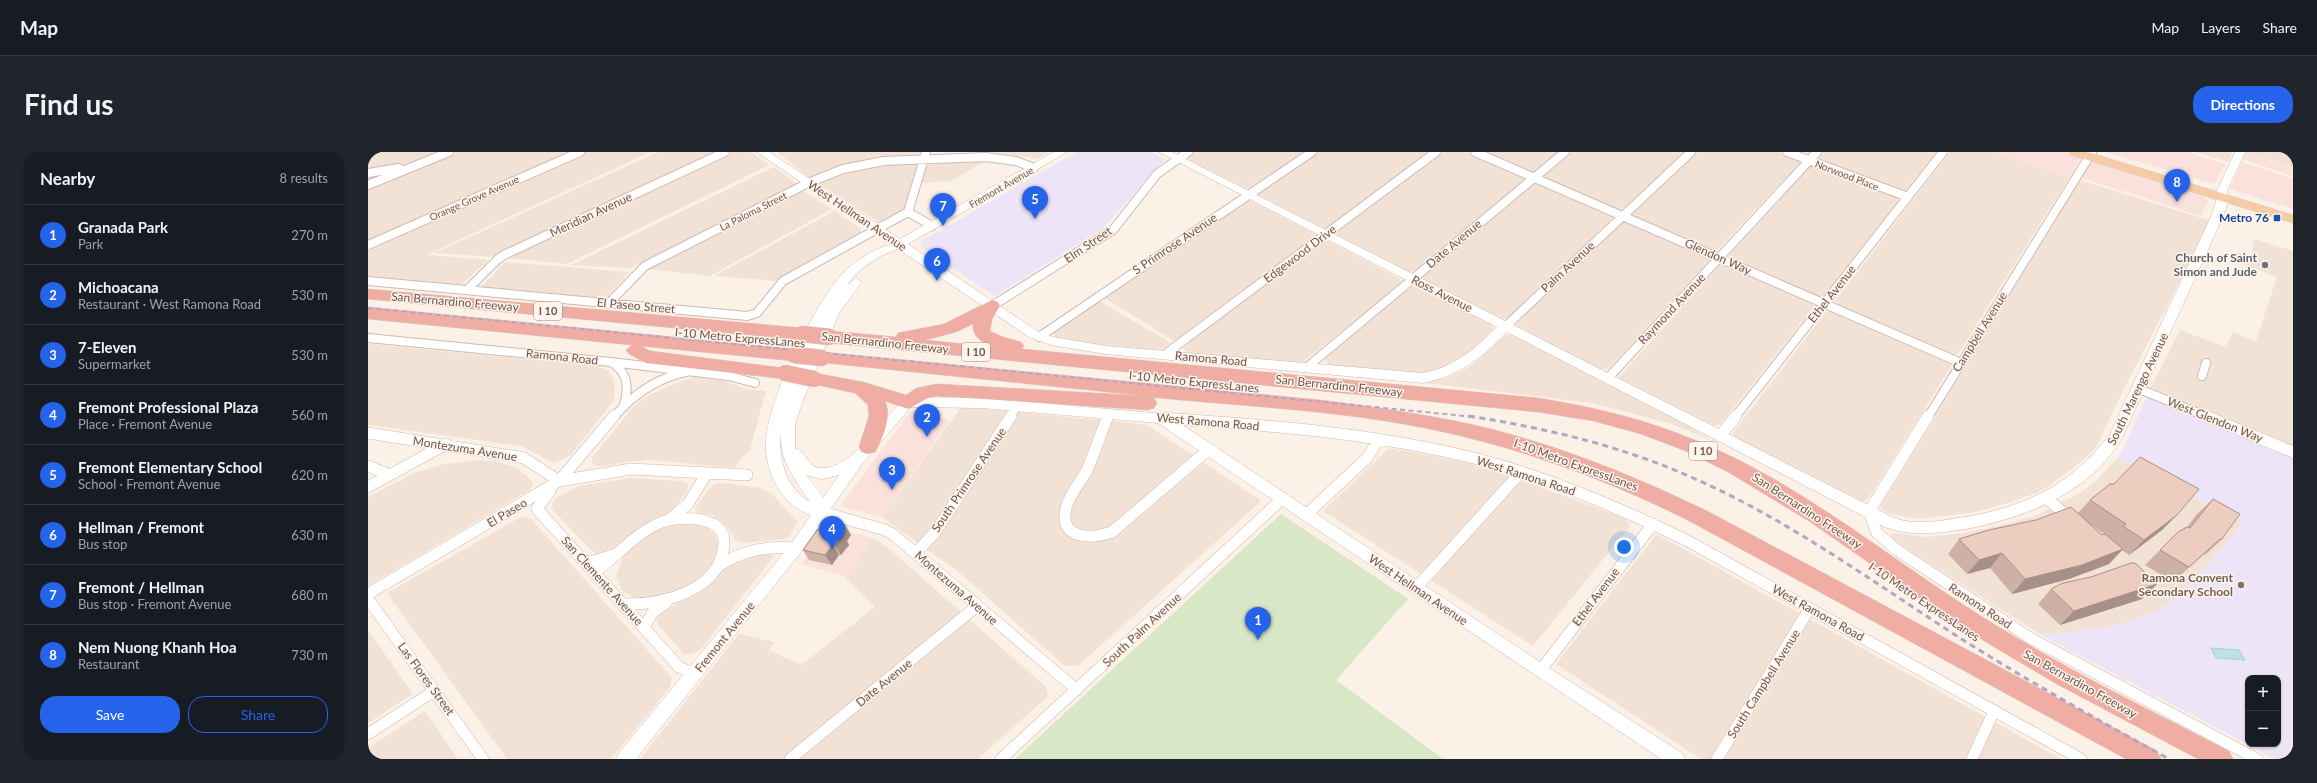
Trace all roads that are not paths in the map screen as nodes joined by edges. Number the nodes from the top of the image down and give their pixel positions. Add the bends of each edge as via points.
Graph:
1 (449, 152) edge
2 (580, 152) edge
3 (725, 152) edge
4 (762, 152) edge
5 (1062, 152) edge
6 (1164, 152) edge
7 (1188, 152) edge
8 (1312, 152) edge
9 (1436, 152) edge
10 (1475, 152) edge
11 (1565, 152) edge
12 (1691, 152) edge
13 (1787, 152) edge
14 (1817, 152) edge
15 (1943, 152) edge
16 (2075, 152) edge
17 (2240, 152) edge
18 (2093, 153) edge
19 (925, 156) edge
20 (1177, 159) junction
21 (1809, 160) junction
22 (417, 165) junction
23 (1034, 168) junction
24 (368, 173) edge
25 (1534, 178) junction
26 (808, 183) junction
27 (368, 185) edge
28 (2222, 194) junction
29 (1247, 195) junction
30 (1908, 197) junction
31 (908, 212) junction
32 (2293, 212) edge
33 (1622, 216) junction
34 (2293, 219) edge
35 (932, 226) junction
36 (875, 230) junction
37 (1325, 235) junction
38 (368, 245) edge
39 (898, 245) junction
40 (1719, 258) junction
41 (1412, 279) junction
42 (368, 281) edge
43 (467, 290) junction
44 (368, 294) edge
45 (368, 303) edge
46 (608, 304) junction
47 (1825, 304) junction
48 (992, 306) junction
49 (368, 313) edge
50 (368, 323) edge
51 (1506, 326) junction
52 (727, 328) junction
53 (683, 333) junction
54 (1038, 337) junction
55 (368, 338) edge
56 (794, 354) junction
57 (826, 354) junction
58 (1164, 355) junction
59 (611, 362) junction
60 (1961, 363) junction
61 (2206, 363) dead end
62 (1109, 364) junction
63 (931, 368) junction
64 (1306, 368) junction
65 (690, 371) junction
66 (1441, 375) joint
67 (2202, 376) dead end
68 (1608, 378) junction
69 (755, 383) dead end
70 (977, 383) junction
71 (857, 387) junction
72 (2137, 388) junction
73 (908, 402) junction
74 (624, 405) junction
75 (1018, 405) junction
76 (1187, 405) junction
77 (1109, 414) junction
78 (1161, 418) junction
79 (368, 433) edge
80 (1721, 435) junction
81 (1379, 439) junction
82 (787, 441) junction
83 (446, 444) junction
84 (1486, 447) junction
85 (1534, 448) junction
86 (1208, 450) junction
87 (2293, 452) edge
88 (862, 454) junction
89 (368, 466) edge
90 (1521, 472) junction
91 (707, 473) junction
92 (390, 475) junction
93 (747, 475) dead end
94 (559, 481) junction
95 (368, 487) edge
96 (2048, 499) junction
97 (1282, 500) junction
98 (688, 504) junction
99 (822, 512) junction
100 (1869, 512) junction
101 (2062, 512) edge
102 (1306, 515) junction
103 (694, 517) junction
104 (669, 520) junction
105 (1653, 524) junction
106 (724, 541) junction
107 (796, 548) junction
108 (744, 551) junction
109 (619, 552) junction
110 (916, 553) junction
111 (584, 561) junction
112 (715, 569) junction
113 (594, 573) junction
114 (1416, 588) junction
115 (368, 594) edge
116 (672, 598) junction
117 (368, 599) edge
118 (623, 604) junction
119 (977, 606) junction
120 (1810, 608) junction
121 (644, 628) junction
122 (1540, 671) junction
123 (695, 674) junction
124 (1077, 690) junction
125 (434, 691) junction
126 (1994, 711) junction
127 (368, 734) edge
128 (483, 759) edge
129 (625, 759) edge
130 (790, 759) edge
131 (1001, 759) edge
132 (1676, 759) edge
133 (1717, 759) edge
134 (1972, 759) edge
135 (2081, 759) edge
136 (2126, 759) edge
137 (2150, 759) edge
138 (2195, 759) edge
139 (2221, 759) edge
140 (2257, 759) edge

1 - 22 street
2 - 38 street, Orange Grove Avenue
3 - 43 street, Meridian Avenue via 506,254
4 - 26 street, West Hellman Avenue
5 - 23 street, Fremont Avenue
6 - 20 street, Ross Avenue
7 - 20 street, Elm Street
8 - 29 street, S Primrose Avenue
9 - 37 street, Edgewood Drive
10 - 25 street, Glendon Way
11 - 25 street, Date Avenue
12 - 33 street, Palm Avenue
13 - 21 street, Norwood Place
14 - 21 street, Raymond Avenue
15 - 30 street, Ethel Avenue
16 - 18 main road
17 - 28 street, South Marengo Avenue
18 - 28 main road
18 - 60 street, Campbell Avenue
19 - 23 street, La Paloma Street via 996,158 1016,161
19 - 26 street, La Paloma Street via 859,165
19 - 31 street
20 - 29 street, Ross Avenue
20 - 48 street, Elm Street via 1157,174 1110,232
21 - 30 street, Norwood Place
21 - 40 street, Raymond Avenue
22 - 24 street
22 - 27 street
23 - 35 street, Fremont Avenue
25 - 33 street, Glendon Way
25 - 41 street, Date Avenue
26 - 36 street, West Hellman Avenue
26 - 46 street, La Paloma Street via 645,266
28 - 32 main road
28 - 34 main road
28 - 72 street, South Marengo Avenue via 2215,221 2166,331 2157,344
29 - 37 street, Ross Avenue
29 - 54 street, S Primrose Avenue
30 - 47 street, Ethel Avenue
31 - 35 street
31 - 36 street
33 - 40 street, Glendon Way
33 - 51 street, Palm Avenue
35 - 39 street, Fremont Avenue
36 - 39 street, West Hellman Avenue
36 - 46 street, El Paseo Street via 783,281 757,313 752,315
37 - 41 street, Ross Avenue
37 - 58 street, Edgewood Drive
39 - 48 street, West Hellman Avenue
39 - 82 street, Fremont Avenue via 893,253 852,285 832,315 793,409
39 - 99 street, Fremont Avenue via 886,248 863,263 825,304 808,337 776,418 772,445 778,474 788,491 803,506
40 - 47 street, Glendon Way
40 - 68 street, Raymond Avenue
41 - 51 street, Ross Avenue
41 - 64 street, Date Avenue
42 - 43 street, El Paseo Street
43 - 46 street, El Paseo Street
44 - 52 highway, San Bernardino Freeway / I 10
45 - 53 highway, I-10 Metro ExpressLanes
47 - 60 street, Glendon Way
47 - 80 street, Ethel Avenue
48 - 54 street, Ramona Road
48 - 57 highway via 955,327 936,333
48 - 62 highway via 981,326 983,334 989,339 1015,346 1060,351
49 - 56 highway, I-10 Metro ExpressLanes
50 - 56 highway via 635,350 646,357
51 - 66 street, Palm Avenue via 1464,364
51 - 68 street, Ross Avenue
52 - 53 highway
52 - 56 highway, San Bernardino Freeway / I 10
53 - 56 highway, I-10 Metro ExpressLanes
54 - 58 street, Ramona Road via 1099,349
55 - 59 street, Ramona Road
56 - 57 highway, bridge
56 - 57 highway, I-10 Metro ExpressLanes
57 - 62 highway, San Bernardino Freeway / I 10
57 - 63 highway, I-10 Metro ExpressLanes
57 - 70 highway
57 - 71 highway
57 - 138 highway, I-10 Metro ExpressLanes via 1539,414 1608,428 1704,462 1753,487 1965,631 2018,663
58 - 64 street, Ramona Road
59 - 65 street, Ramona Road
59 - 74 street via 620,367 626,375
60 - 100 street, Campbell Avenue
61 - 67 street
62 - 139 highway, San Bernardino Freeway / I 10 via 1538,405 1599,416 1649,430 1712,455 1765,482 1972,622 2041,663
63 - 70 highway
63 - 85 highway, I-10 Metro ExpressLanes via 1361,412 1457,428
64 - 66 street, Ramona Road via 1405,378
65 - 69 street, Ramona Road via 729,376
65 - 74 street, El Paseo via 657,382
68 - 80 street, Ross Avenue
70 - 76 highway
71 - 73 highway
71 - 88 highway via 875,400 879,410 878,421
72 - 87 street, West Glendon Way
72 - 96 street, South Marengo Avenue via 2116,436 2104,456 2075,482
73 - 75 street, West Ramona Road
73 - 76 highway via 923,393 937,390
73 - 88 street
74 - 94 street, El Paseo
75 - 77 street, West Ramona Road
75 - 110 street, South Primrose Avenue via 936,531
76 - 84 highway via 1379,425
77 - 78 street, West Ramona Road
77 - 86 street via 1085,474 1066,509 1067,526 1081,537 1102,536 1112,532
78 - 81 street, West Ramona Road via 1215,421
78 - 86 street, West Hellman Avenue
79 - 83 street, Montezuma Avenue
80 - 100 street
81 - 90 street, West Ramona Road via 1457,455
81 - 102 street via 1368,458
82 - 88 street via 804,468 815,473 834,471
82 - 99 street, Fremont Avenue via 794,468 815,495
83 - 92 street
83 - 94 street, Montezuma Avenue via 524,458
84 - 85 highway
84 - 136 highway via 1555,468 1672,515
85 - 137 highway, I-10 Metro ExpressLanes via 1634,485 1702,518
86 - 97 street, West Hellman Avenue
88 - 99 street
89 - 92 street
90 - 105 street, West Ramona Road via 1568,488
90 - 114 street
91 - 93 street
91 - 94 street via 631,469
91 - 98 street
92 - 95 street
94 - 111 street, San Clemente Avenue via 537,509
94 - 115 street, El Paseo
96 - 100 street, South Marengo Avenue via 1987,520 1931,527 1895,524
96 - 101 street
97 - 102 street, West Hellman Avenue
97 - 124 street, South Palm Avenue
98 - 103 street via 690,514
98 - 104 street
99 - 107 street, Fremont Avenue
99 - 110 street, Montezuma Avenue via 884,530
100 - 140 street, Ramona Road via 1877,533 1892,546 1981,607 2030,638
102 - 114 street, West Hellman Avenue
103 - 104 street
103 - 106 street via 704,519 718,530
104 - 109 street via 639,534
105 - 120 street, West Ramona Road
105 - 122 street, Ethel Avenue
106 - 108 street via 733,549
106 - 112 street via 722,554
107 - 108 street via 772,546
107 - 123 street, Fremont Avenue
108 - 112 street
109 - 111 street via 604,559
109 - 113 street
110 - 119 street, Montezuma Avenue
111 - 113 street, San Clemente Avenue
112 - 116 street via 697,586
113 - 118 street, San Clemente Avenue
114 - 122 street, West Hellman Avenue
116 - 118 street via 645,605
116 - 121 street via 653,612
117 - 125 street, Las Flores Street
118 - 121 street, San Clemente Avenue
119 - 124 street, Montezuma Avenue
119 - 130 street, Date Avenue
120 - 126 street, West Ramona Road
120 - 133 street, South Campbell Avenue
121 - 123 street, San Clemente Avenue via 680,667
122 - 132 street, West Hellman Avenue
123 - 129 street, Fremont Avenue
124 - 131 street, South Palm Avenue
125 - 127 street
125 - 128 street, Las Flores Street
126 - 134 street
126 - 135 street, West Ramona Road

